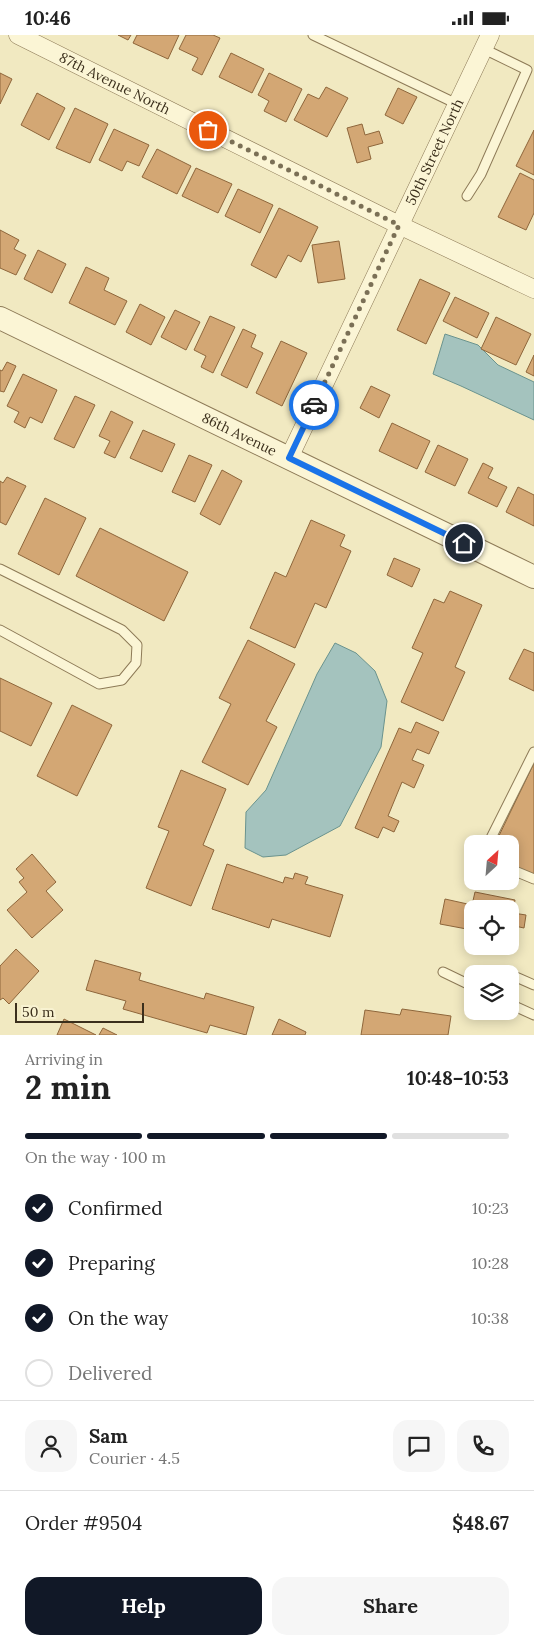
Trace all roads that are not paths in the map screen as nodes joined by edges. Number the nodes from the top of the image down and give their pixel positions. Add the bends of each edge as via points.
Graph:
1 (18, 35) edge
2 (313, 35) edge
3 (487, 42) edge
4 (457, 104) junction
5 (467, 197) dead end
6 (399, 225) junction
7 (534, 289) edge
8 (0, 318) edge
9 (289, 458) junction
10 (0, 569) edge
11 (534, 577) edge
12 (0, 630) edge
13 (534, 752) edge
14 (492, 835) edge
15 (519, 873) edge
16 (534, 879) edge
17 (443, 972) dead end
18 (519, 978) edge
19 (464, 982) edge
20 (534, 985) edge
21 (519, 1008) edge
22 (534, 1015) edge

1 - 6 street, 87th Avenue North
2 - 4 lane
3 - 4 street, 50th Street North
3 - 5 lane via 527,70 481,174
4 - 6 street, 50th Street North
6 - 7 street, 87th Avenue North
6 - 9 street, 50th Street North
8 - 9 street, 86th Avenue
9 - 11 street, 86th Avenue
10 - 12 lane via 122,629 137,645 136,663 122,681 99,684
13 - 14 lane
15 - 16 lane
17 - 19 lane
18 - 20 lane
21 - 22 lane

